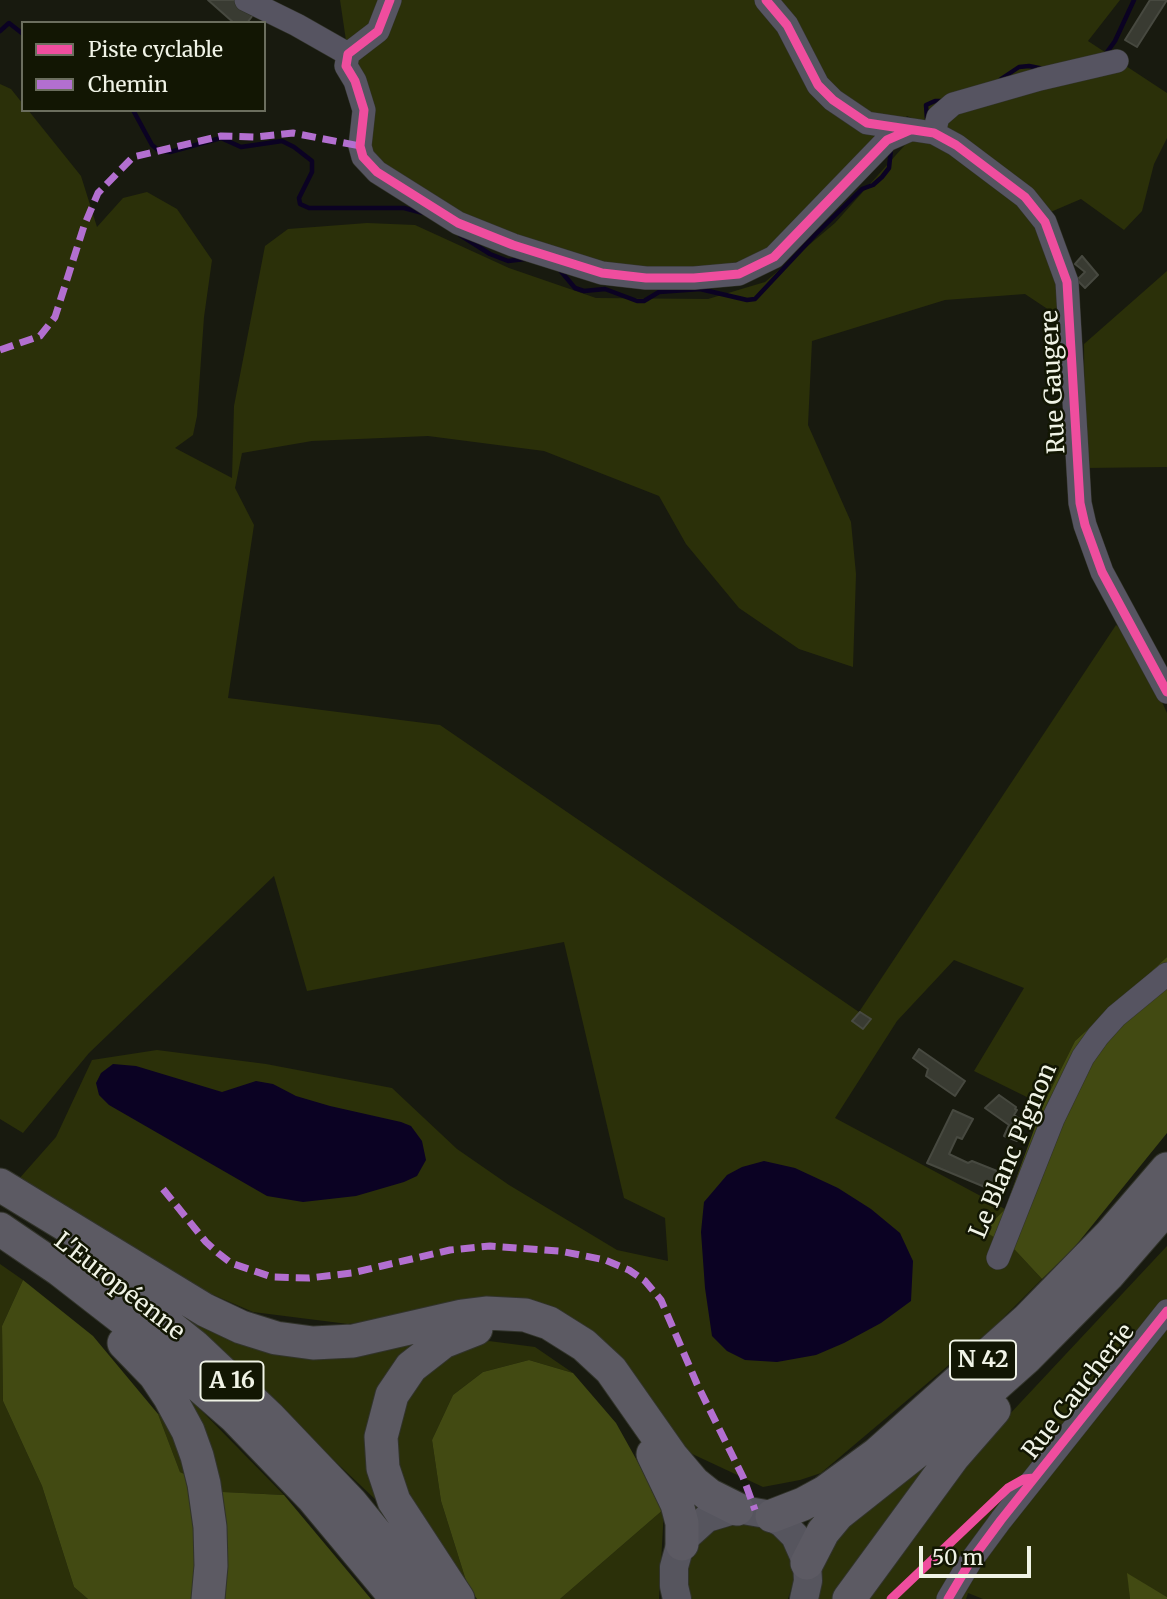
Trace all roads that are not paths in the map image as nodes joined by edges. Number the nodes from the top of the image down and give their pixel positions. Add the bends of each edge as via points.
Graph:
1 (246, 0) edge
2 (390, 0) edge
3 (766, 0) edge
4 (348, 54) junction
5 (1117, 61) dead end
6 (910, 130) junction
7 (934, 133) junction
8 (1167, 692) edge
9 (1167, 974) edge
10 (1167, 1170) edge
11 (0, 1185) edge
12 (0, 1199) edge
13 (1167, 1207) edge
14 (0, 1229) edge
15 (0, 1242) edge
16 (998, 1258) dead end
17 (1167, 1311) edge
18 (1062, 1322) junction
19 (737, 1509) junction
20 (772, 1516) junction
21 (682, 1544) junction
22 (807, 1563) junction
23 (675, 1597) edge
24 (208, 1599) edge
25 (397, 1599) edge
26 (429, 1599) edge
27 (458, 1599) edge
28 (804, 1599) edge
29 (849, 1599) edge
30 (948, 1599) edge

1 - 4 street
2 - 4 street via 378,32
3 - 6 street, Rue Gaugere via 787,25 818,85 833,100 867,124
4 - 6 street via 346,66 364,110 360,146 363,157 377,172 458,223 602,273 646,278 739,274 774,257 887,140
5 - 7 street via 954,104 938,117
6 - 7 street, Rue Gaugere
7 - 8 street, Rue Gaugere via 1025,197 1053,240 1067,282 1085,525 1107,581
9 - 16 street, Le Blanc Pignon via 1116,1016 1083,1057 1063,1095
10 - 20 highway, N 42 via 1037,1310 886,1446 831,1488
11 - 19 highway via 205,1310 269,1336 341,1342 486,1313 525,1315 549,1323 584,1345 611,1370 694,1483
12 - 26 highway, L'Européenne / A 16 via 101,1270 220,1370 331,1481
13 - 18 highway, N 42
14 - 25 highway, L'Européenne / A 16 via 123,1319 220,1404 303,1488
15 - 24 highway via 107,1327 145,1364 169,1396 193,1445 206,1497 211,1554
17 - 30 street, Rue Caucherie via 970,1562
18 - 22 highway, N 42 via 953,1423 838,1514
18 - 29 highway via 953,1457
19 - 20 main road
19 - 21 main road via 702,1521
20 - 22 main road via 795,1536
21 - 23 main road via 674,1567
21 - 27 highway via 679,1512 661,1469 620,1404 587,1364 535,1334 503,1328 471,1330 434,1347 411,1367 392,1395 381,1437 383,1468 394,1501
22 - 28 main road

